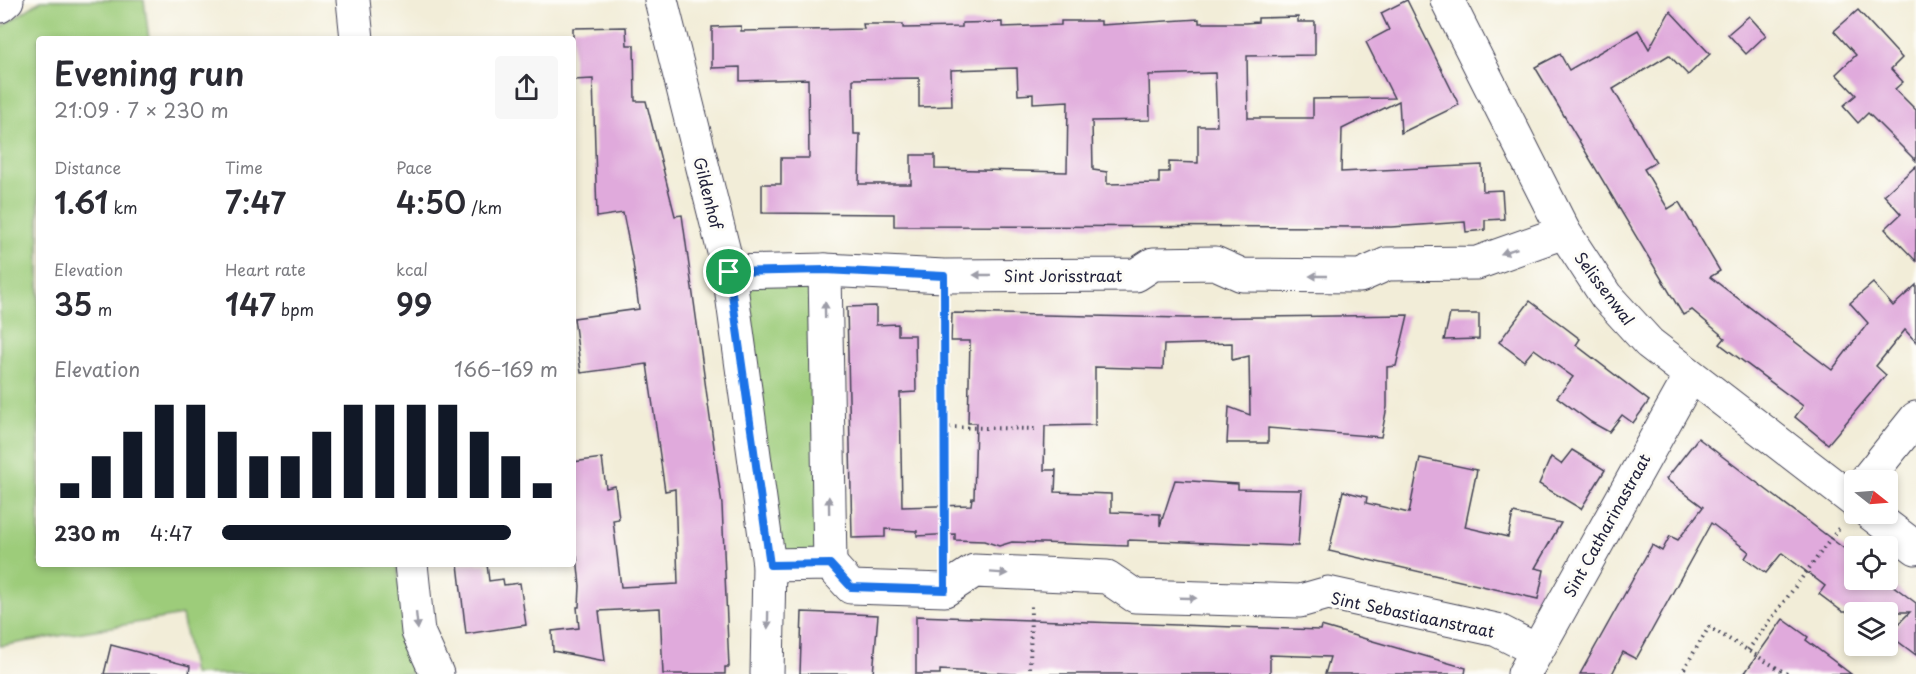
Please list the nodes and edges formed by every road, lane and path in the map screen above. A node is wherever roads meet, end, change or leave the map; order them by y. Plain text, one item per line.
1 (7, 0) edge
2 (353, 0) edge
3 (661, 0) edge
4 (1447, 0) edge
5 (0, 6) edge
6 (357, 36) edge
7 (1564, 232) junction
8 (825, 270) junction
9 (729, 272) junction
10 (944, 276) junction
11 (1690, 377) junction
12 (1916, 418) edge
13 (944, 427) junction
14 (1035, 429) dead end
15 (1879, 470) edge
16 (1844, 493) edge
17 (1844, 518) edge
18 (1885, 524) edge
19 (1916, 548) edge
20 (830, 564) junction
21 (770, 565) junction
22 (411, 567) edge
23 (1018, 574) junction
24 (945, 590) junction
25 (1748, 650) junction
26 (1530, 662) edge
27 (436, 674) edge
28 (767, 674) edge
29 (1030, 674) edge
30 (1681, 674) edge
31 (1787, 674) edge

1 - 5 street
2 - 6 street
3 - 9 street, Gildenhof
4 - 7 street, Selissenwal
7 -> 10 street, Sint Jorisstraat
7 - 11 street, Selissenwal
8 - 9 street, Sint Jorisstraat
8 - 10 street, Sint Jorisstraat
20 -> 8 street
9 - 21 street, Gildenhof
10 - 13 path
11 - 16 street, Selissenwal
11 - 26 street, Sint Catharinastraat
12 - 15 street
13 - 14 path
13 - 24 path
17 - 25 path
18 - 19 street, Selissenwal
20 - 21 street
20 - 24 street
21 -> 28 street, Gildenhof
22 -> 27 street
24 -> 23 street, Sint Sebastiaanstraat
23 -> 26 street, Sint Sebastiaanstraat
23 - 29 path
25 - 30 path
25 - 31 path

